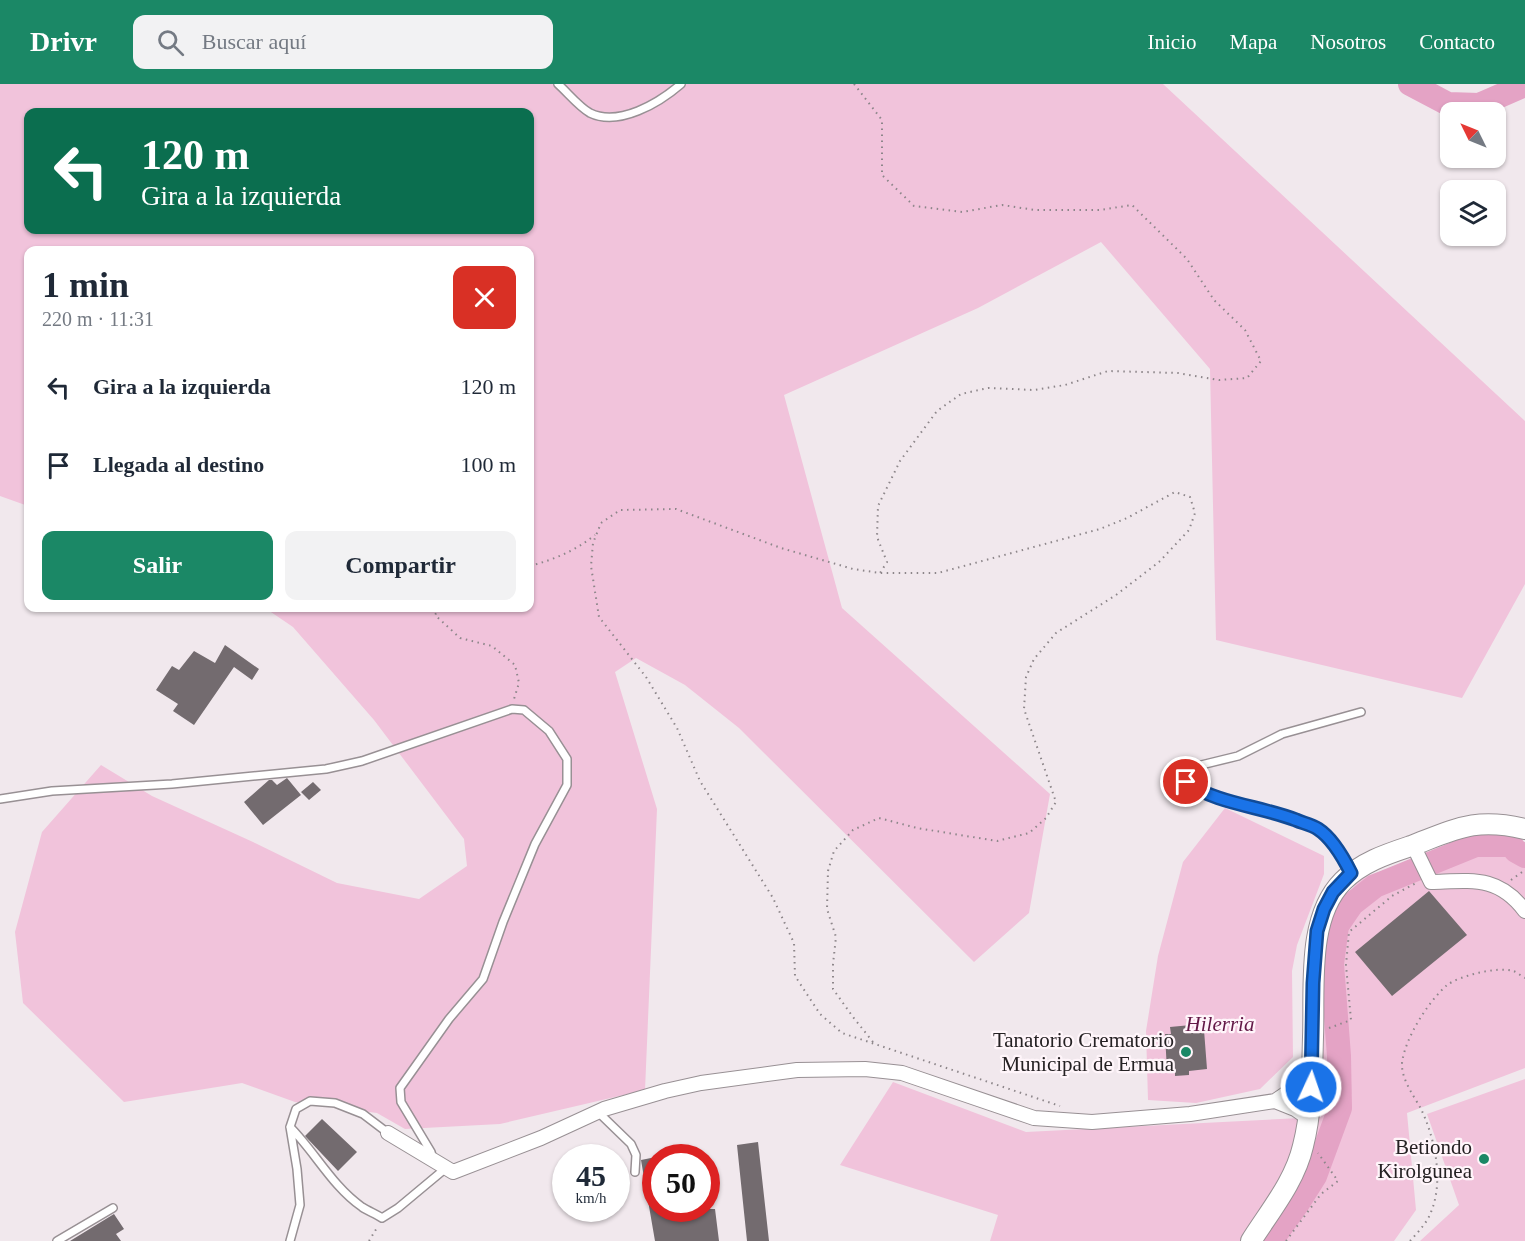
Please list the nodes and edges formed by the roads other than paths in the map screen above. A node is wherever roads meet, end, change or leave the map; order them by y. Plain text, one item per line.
1 (558, 84) edge
2 (681, 84) edge
3 (1360, 712) dead end
4 (0, 799) edge
5 (1525, 829) edge
6 (1416, 851) junction
7 (1351, 873) junction
8 (1525, 910) edge
9 (1312, 1069) junction
10 (1275, 1101) junction
11 (598, 1112) junction
12 (1308, 1118) junction
13 (290, 1127) junction
14 (388, 1133) joint
15 (434, 1161) junction
16 (446, 1168) junction
17 (635, 1172) dead end
18 (113, 1208) dead end
19 (57, 1241) edge
20 (290, 1241) edge
21 (1251, 1241) edge

1 - 2 lane
3 - 7 lane
4 - 15 lane
5 - 6 main road
6 - 7 main road
6 - 8 street
7 - 9 main road
9 - 10 street
9 - 12 main road
10 - 11 street
10 - 12 street
11 - 16 street
11 - 17 lane
12 - 21 main road
13 - 14 lane
13 - 16 lane
13 - 20 lane
14 - 15 street
15 - 16 street
18 - 19 lane

